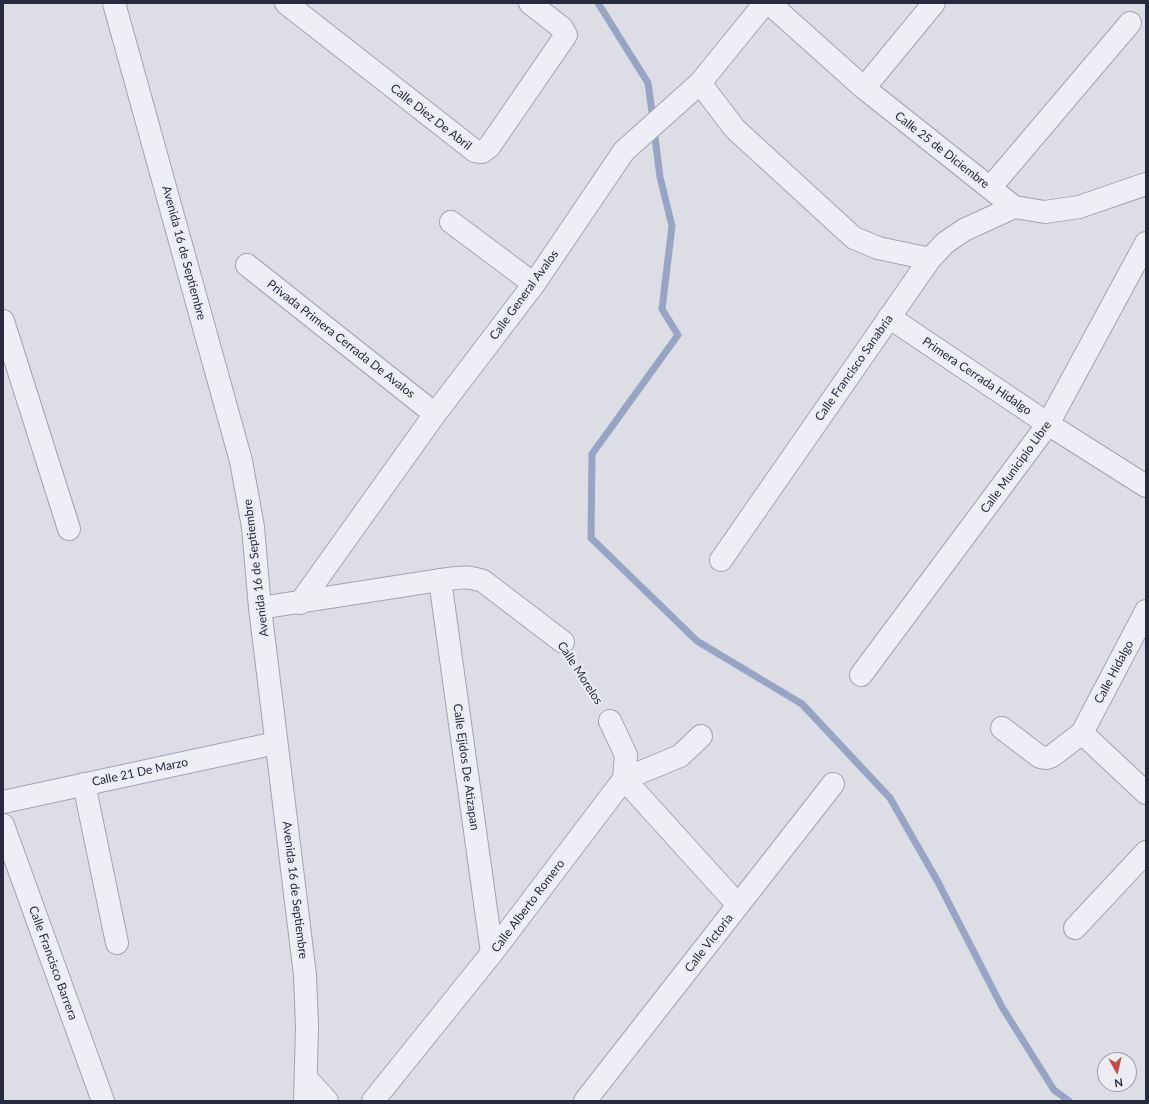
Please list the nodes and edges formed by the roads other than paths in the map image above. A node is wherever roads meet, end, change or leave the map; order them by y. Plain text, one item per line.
1 (114, 3) edge
2 (286, 3) edge
3 (530, 3) edge
4 (765, 3) edge
5 (769, 3) edge
6 (934, 3) edge
7 (1130, 23) dead end
8 (700, 83) junction
9 (864, 88) junction
10 (1146, 184) edge
11 (990, 188) junction
12 (1014, 207) junction
13 (451, 222) dead end
14 (1146, 243) edge
15 (930, 259) junction
16 (246, 265) dead end
17 (534, 284) junction
18 (889, 317) junction
19 (3, 321) edge
20 (435, 414) junction
21 (1048, 424) junction
22 (1146, 486) edge
23 (69, 529) dead end
24 (721, 560) dead end
25 (440, 580) junction
26 (300, 602) junction
27 (260, 608) junction
28 (1146, 611) edge
29 (563, 642) road end
30 (862, 675) dead end
31 (610, 721) road end
32 (1002, 728) dead end
33 (1082, 733) junction
34 (701, 736) dead end
35 (276, 743) junction
36 (624, 779) junction
37 (84, 784) junction
38 (833, 784) dead end
39 (1146, 793) edge
40 (3, 802) edge
41 (3, 825) edge
42 (1146, 852) edge
43 (738, 905) junction
44 (1075, 928) dead end
45 (118, 943) dead end
46 (492, 953) junction
47 (306, 1078) junction
48 (103, 1101) edge
49 (305, 1101) edge
50 (327, 1101) edge
51 (372, 1101) edge
52 (585, 1101) edge

1 - 27 street, Avenida 16 de Septiembre
2 - 3 street, Calle Diez De Abril
4 - 8 street, Calle General Avalos
5 - 9 street, Calle 25 de Diciembre
6 - 9 street
7 - 11 street
8 - 15 street
8 - 17 street, Calle General Avalos
9 - 11 street, Calle 25 de Diciembre
10 - 12 street, Calle 25 de Diciembre
11 - 12 street, Calle 25 de Diciembre
12 - 15 street, Calle Francisco Sanabria
13 - 17 street
14 - 21 street, Calle Municipio Libre
15 - 18 street, Calle Francisco Sanabria
16 - 20 street, Privada Primera Cerrada De Avalos
17 - 20 street, Calle General Avalos
18 - 21 street, Primera Cerrada Hidalgo
18 - 24 street, Calle Francisco Sanabria
19 - 23 street
20 - 26 street, Calle General Avalos
21 - 22 street, Primera Cerrada Hidalgo
21 - 30 street, Calle Municipio Libre
25 - 26 street, Calle Morelos
25 - 29 street, Calle Morelos
25 - 46 street, Calle Ejidos De Atizapan
26 - 27 street, Calle Morelos
27 - 35 street, Avenida 16 de Septiembre
28 - 33 street, Calle Hidalgo
31 - 36 street
32 - 33 street
33 - 39 street
34 - 36 street
35 - 37 street, Calle 21 De Marzo
35 - 47 street, Avenida 16 de Septiembre
36 - 43 street
36 - 46 street, Calle Alberto Romero
37 - 40 street, Calle 21 De Marzo
37 - 45 street
38 - 43 street, Calle Victoria
41 - 48 street, Calle Francisco Barrera
42 - 44 street
43 - 52 street, Calle Victoria
46 - 51 street, Calle Alberto Romero
47 - 49 street, Avenida 16 de Septiembre
47 - 50 street

